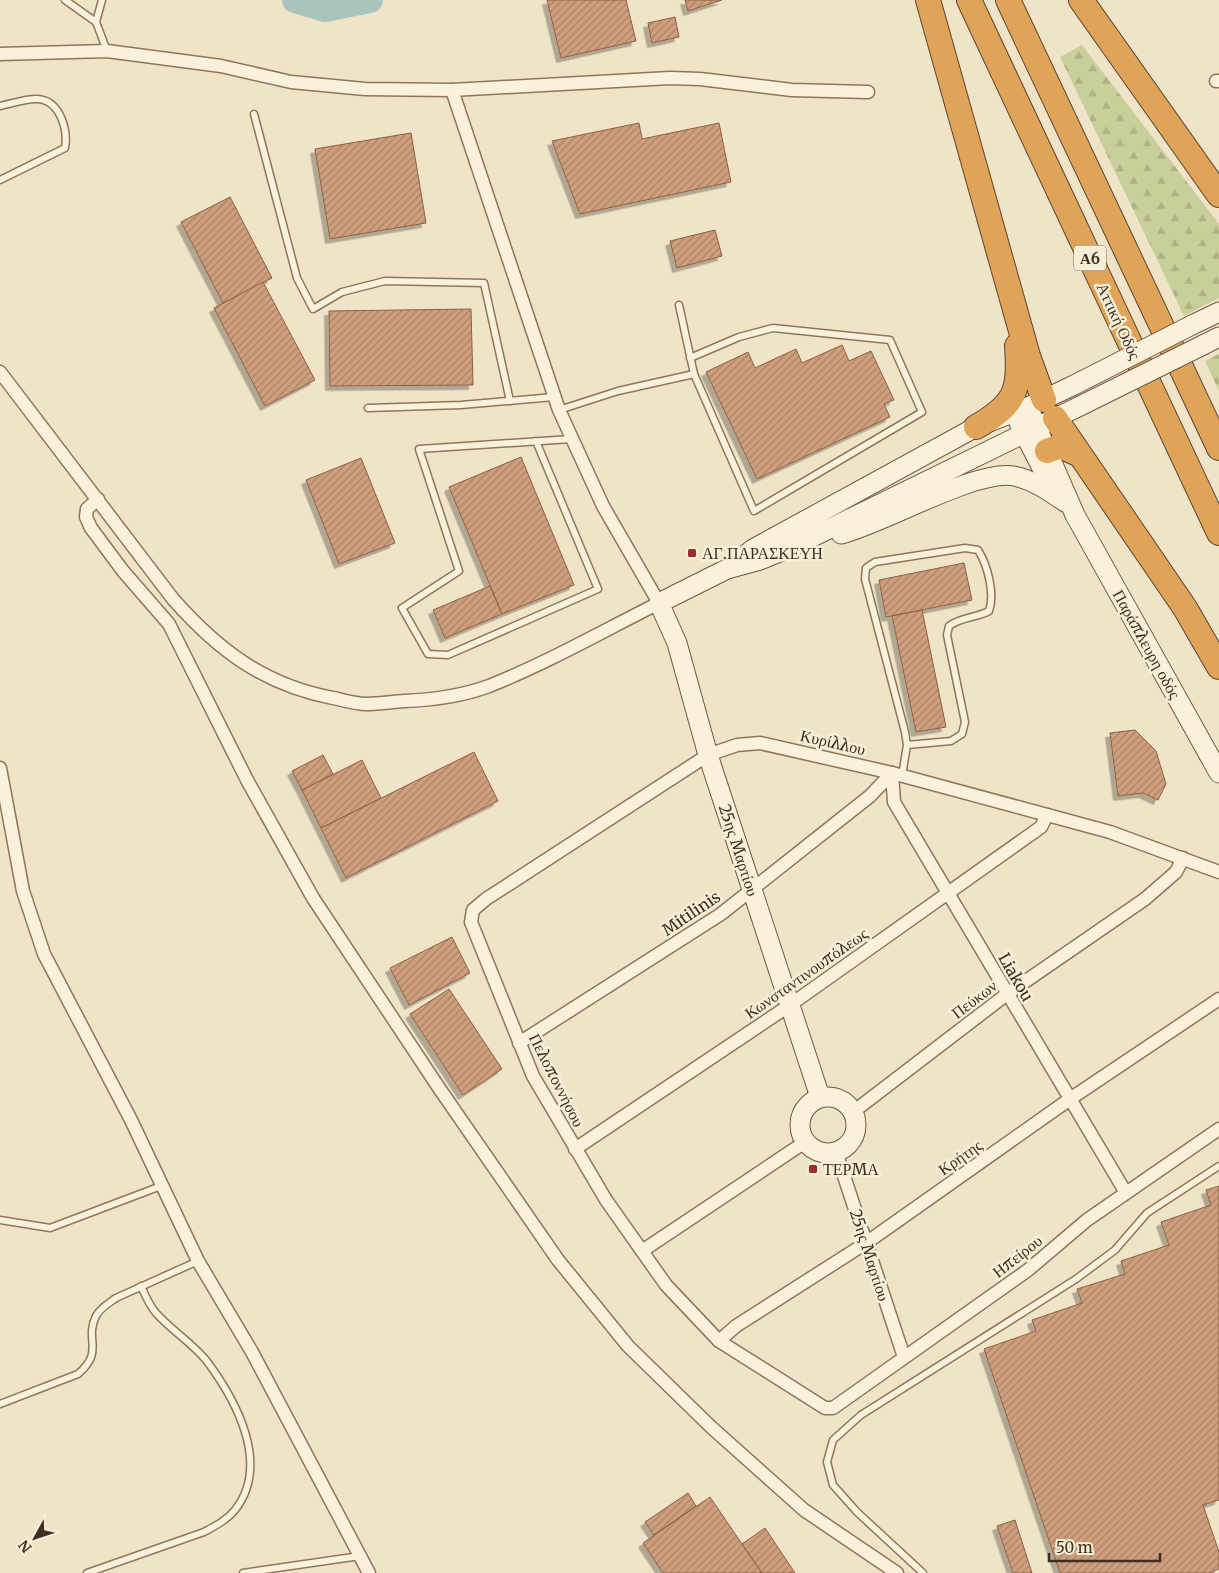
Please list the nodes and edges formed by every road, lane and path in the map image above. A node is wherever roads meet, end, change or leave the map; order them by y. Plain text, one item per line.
1 (65, 0) edge
2 (102, 0) edge
3 (928, 0) edge
4 (969, 0) edge
5 (1008, 0) edge
6 (1081, 0) edge
7 (96, 22) junction
8 (106, 51) junction
9 (0, 54) edge
10 (452, 90) junction
11 (868, 92) dead end
12 (0, 106) edge
13 (254, 114) dead end
14 (0, 180) edge
15 (1219, 195) edge
16 (678, 305) dead end
17 (1014, 305) junction
18 (1219, 312) edge
19 (1211, 341) edge
20 (690, 358) junction
21 (0, 372) edge
22 (694, 374) junction
23 (554, 397) junction
24 (510, 401) junction
25 (368, 408) dead end
26 (558, 410) junction
27 (1034, 417) junction
28 (976, 427) junction
29 (571, 439) junction
30 (536, 441) junction
31 (1219, 448) edge
32 (1047, 451) junction
33 (1078, 454) junction
34 (98, 499) junction
35 (1070, 509) junction
36 (1219, 534) edge
37 (794, 546) junction
38 (727, 569) junction
39 (659, 603) junction
40 (1219, 666) edge
41 (906, 745) junction
42 (708, 755) junction
43 (0, 768) edge
44 (1219, 773) edge
45 (897, 774) junction
46 (1047, 815) junction
47 (1183, 858) junction
48 (1219, 872) edge
49 (751, 889) junction
50 (948, 892) junction
51 (473, 910) joint
52 (1007, 994) junction
53 (1219, 999) edge
54 (790, 1005) junction
55 (519, 1043) junction
56 (820, 1097) junction
57 (1070, 1099) junction
58 (853, 1112) junction
59 (1219, 1130) edge
60 (806, 1142) junction
61 (575, 1149) junction
62 (836, 1152) junction
63 (1219, 1166) edge
64 (161, 1186) junction
65 (1126, 1192) junction
66 (0, 1220) edge
67 (866, 1243) junction
68 (642, 1251) junction
69 (198, 1261) junction
70 (141, 1286) junction
71 (719, 1341) junction
72 (904, 1358) junction
73 (0, 1404) edge
74 (833, 1408) joint
75 (360, 1556) junction
76 (282, 1570) edge
77 (87, 1573) edge
78 (243, 1573) edge
79 (369, 1573) edge
80 (897, 1573) edge
81 (923, 1573) edge

1 - 7 lane
2 - 7 lane
3 - 17 highway
4 - 36 highway, Αττική Οδός / Α6
5 - 31 highway, Α6
6 - 15 highway
7 - 8 lane
8 - 9 street
8 - 10 street
10 - 11 street
10 - 23 street
12 - 14 lane
13 - 24 lane
16 - 20 lane
17 - 27 highway
17 - 28 highway
18 - 27 street, bridge
19 - 27 street, bridge
20 - 22 lane
20 - 22 lane
21 - 34 street
22 - 26 lane
23 - 24 lane
23 - 26 street
24 - 25 lane
26 - 29 street
27 - 28 street
27 - 32 street, Παράπλευρη οδός
27 - 33 highway
27 - 35 street, Παράπλευρη οδός
27 - 37 street
28 - 38 street
29 - 30 lane
29 - 39 street
30 - 30 lane
32 - 33 highway
32 - 35 street, Παράπλευρη οδός
33 - 40 highway
34 - 39 street
34 - 80 street
35 - 37 street
35 - 44 street, Παράπλευρη οδός
37 - 38 street
38 - 39 street
39 - 42 street, 25ης Μαρτίου
41 - 41 lane
41 - 45 lane
42 - 45 street, Κυρίλλου
42 - 49 street, 25ης Μαρτίου
42 - 51 street, Κυρίλλου
43 - 64 street
45 - 46 street, Κυρίλλου
45 - 49 street, Mitilinis
45 - 50 street, Liakou
46 - 47 street, Κυρίλλου
46 - 50 street, Κωνσταντινουπόλεως
47 - 48 street, Κυρίλλου
47 - 52 street, Πεύκων
49 - 54 street, 25ης Μαρτίου
49 - 55 street, Mitilinis
50 - 52 street, Liakou
50 - 54 street, Κωνσταντινουπόλεως
51 - 55 street, Πελοποννήσου
52 - 57 street, Liakou
52 - 58 street, Πεύκων
53 - 57 street, Κρήτης
54 - 56 street, 25ης Μαρτίου
54 - 61 street, Κωνσταντινουπόλεως
55 - 61 street, Πελοποννήσου
56 - 58 street
56 - 60 street
57 - 65 street, Liakou
57 - 67 street, Κρήτης
58 - 62 street
59 - 65 street, Ηπείρου
60 - 62 street
60 - 68 street
61 - 68 street, Πελοποννήσου
62 - 67 street, 25ης Μαρτίου
63 - 81 lane
64 - 66 lane
64 - 69 street
65 - 72 street, Ηπείρου
67 - 71 street, Κρήτης
67 - 72 street, 25ης Μαρτίου
68 - 71 street, Πελοποννήσου
69 - 70 lane
69 - 75 street
70 - 73 lane
70 - 77 lane
71 - 74 street, Πελοποννήσου
72 - 74 street, Ηπείρου
75 - 76 lane
75 - 79 street
76 - 78 lane

